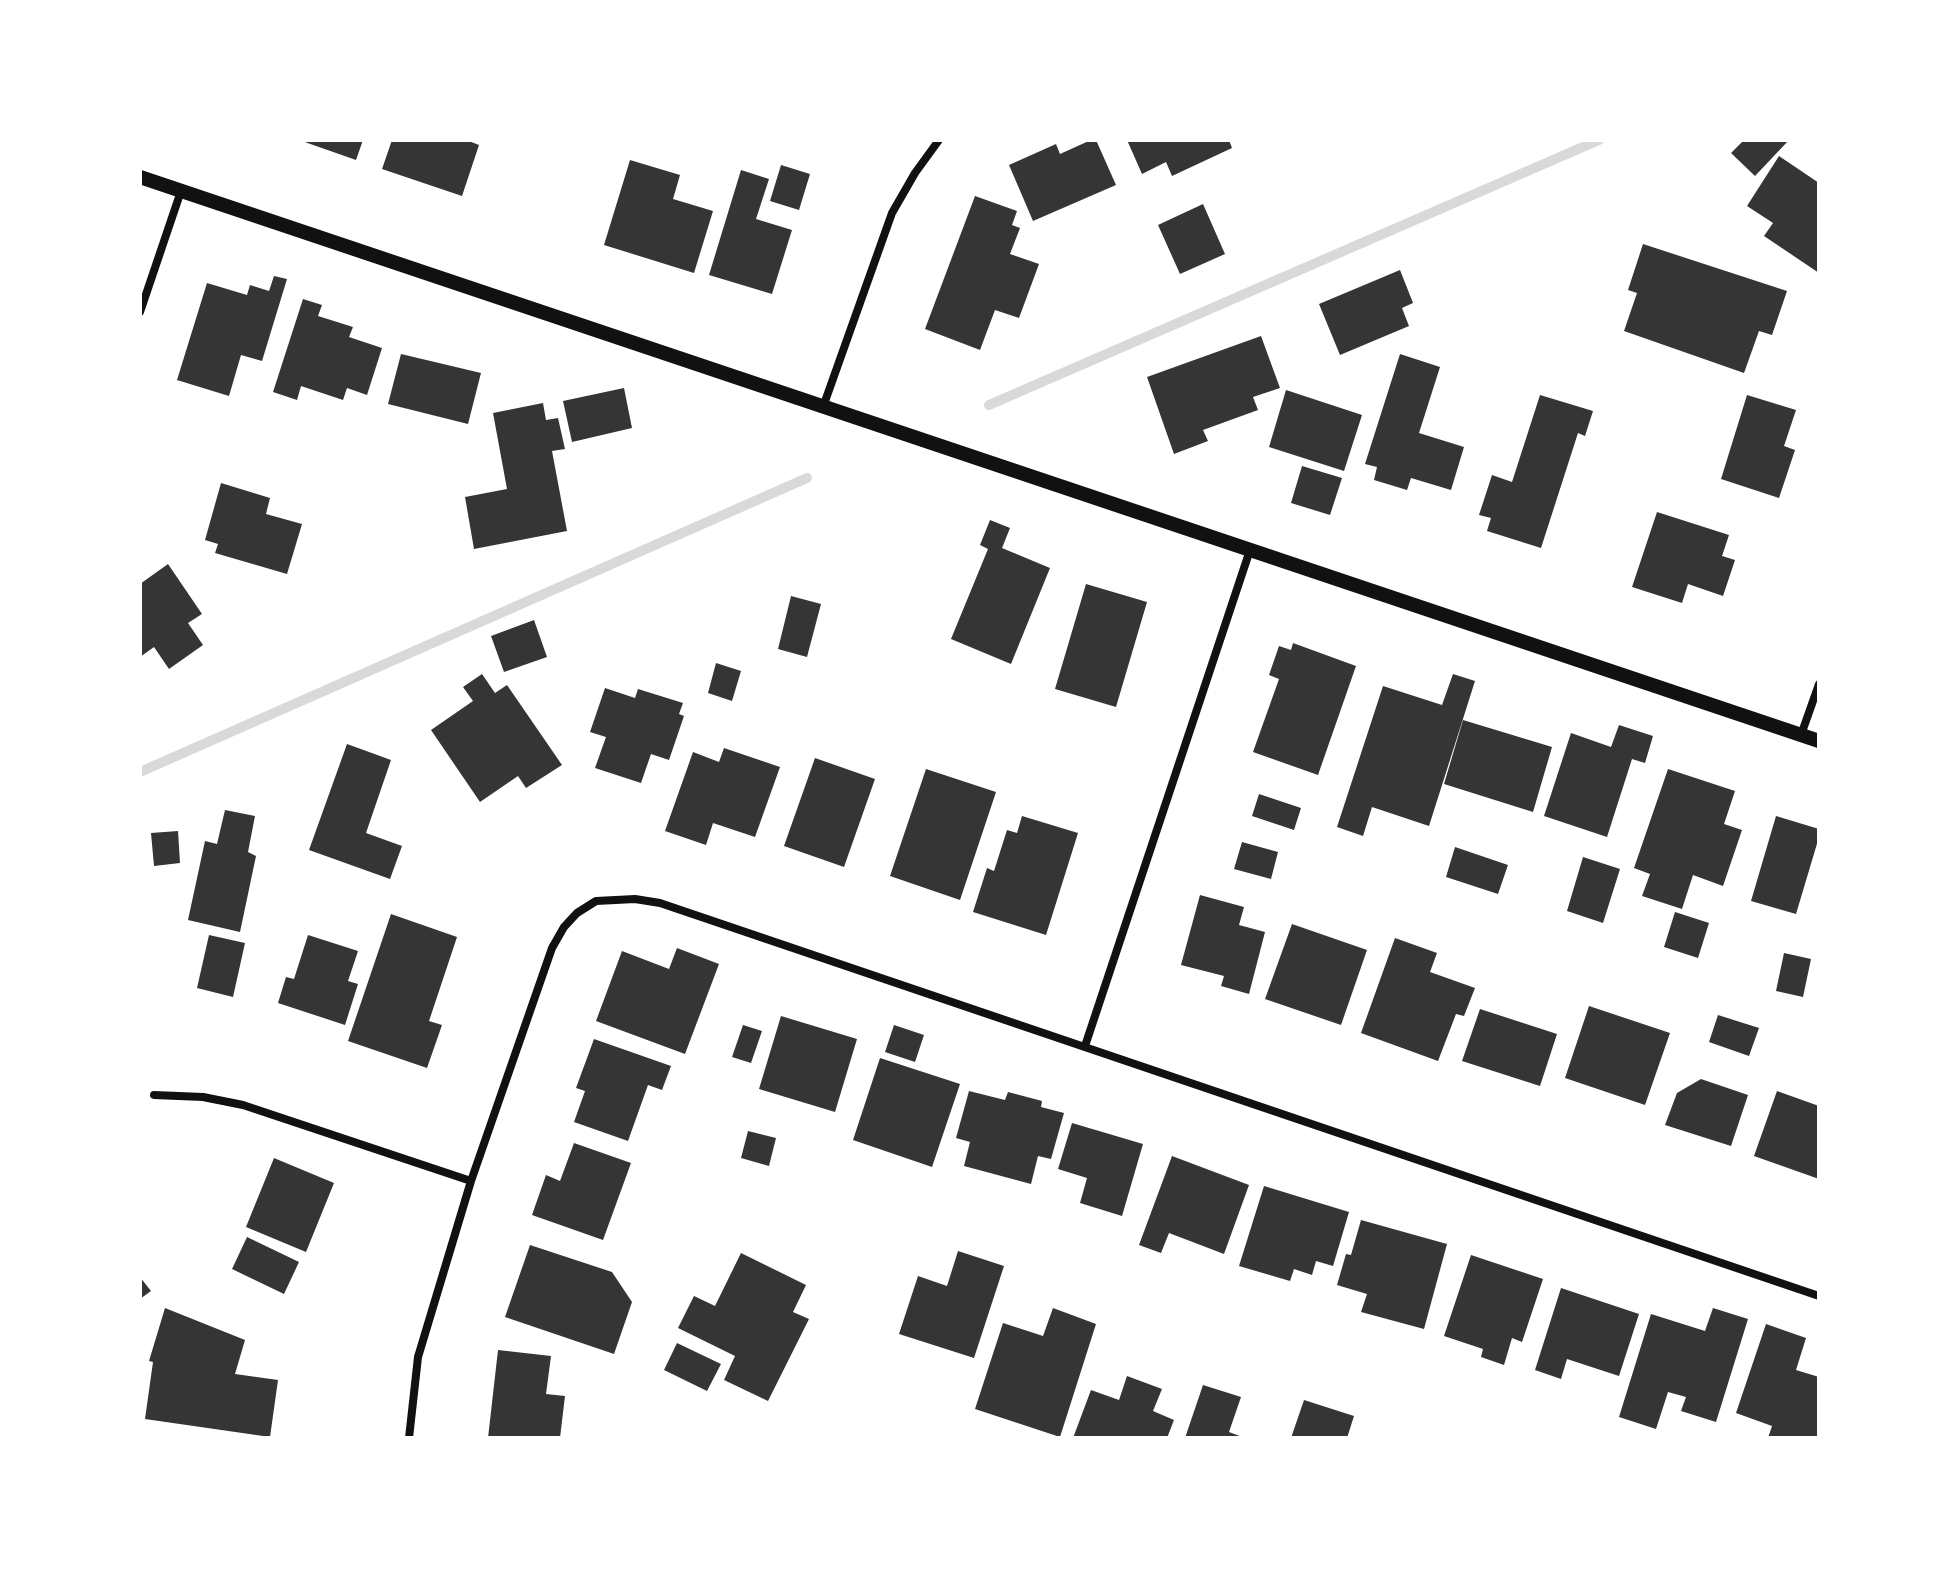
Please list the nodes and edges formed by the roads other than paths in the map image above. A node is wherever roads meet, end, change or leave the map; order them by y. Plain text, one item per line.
1 (939, 140) edge
2 (140, 177) edge
3 (181, 191) junction
4 (140, 312) edge
5 (823, 407) junction
6 (1250, 550) junction
7 (1819, 684) edge
8 (1801, 735) junction
9 (1819, 741) edge
10 (1085, 1046) junction
11 (154, 1095) dead end
12 (471, 1181) junction
13 (1819, 1296) edge
14 (409, 1438) edge

1 - 5 street
2 - 3 street
3 - 4 street
3 - 5 street
5 - 6 street
6 - 8 street
6 - 10 street
7 - 8 street
8 - 9 street
10 - 12 street
10 - 13 street
11 - 12 street
12 - 14 street

